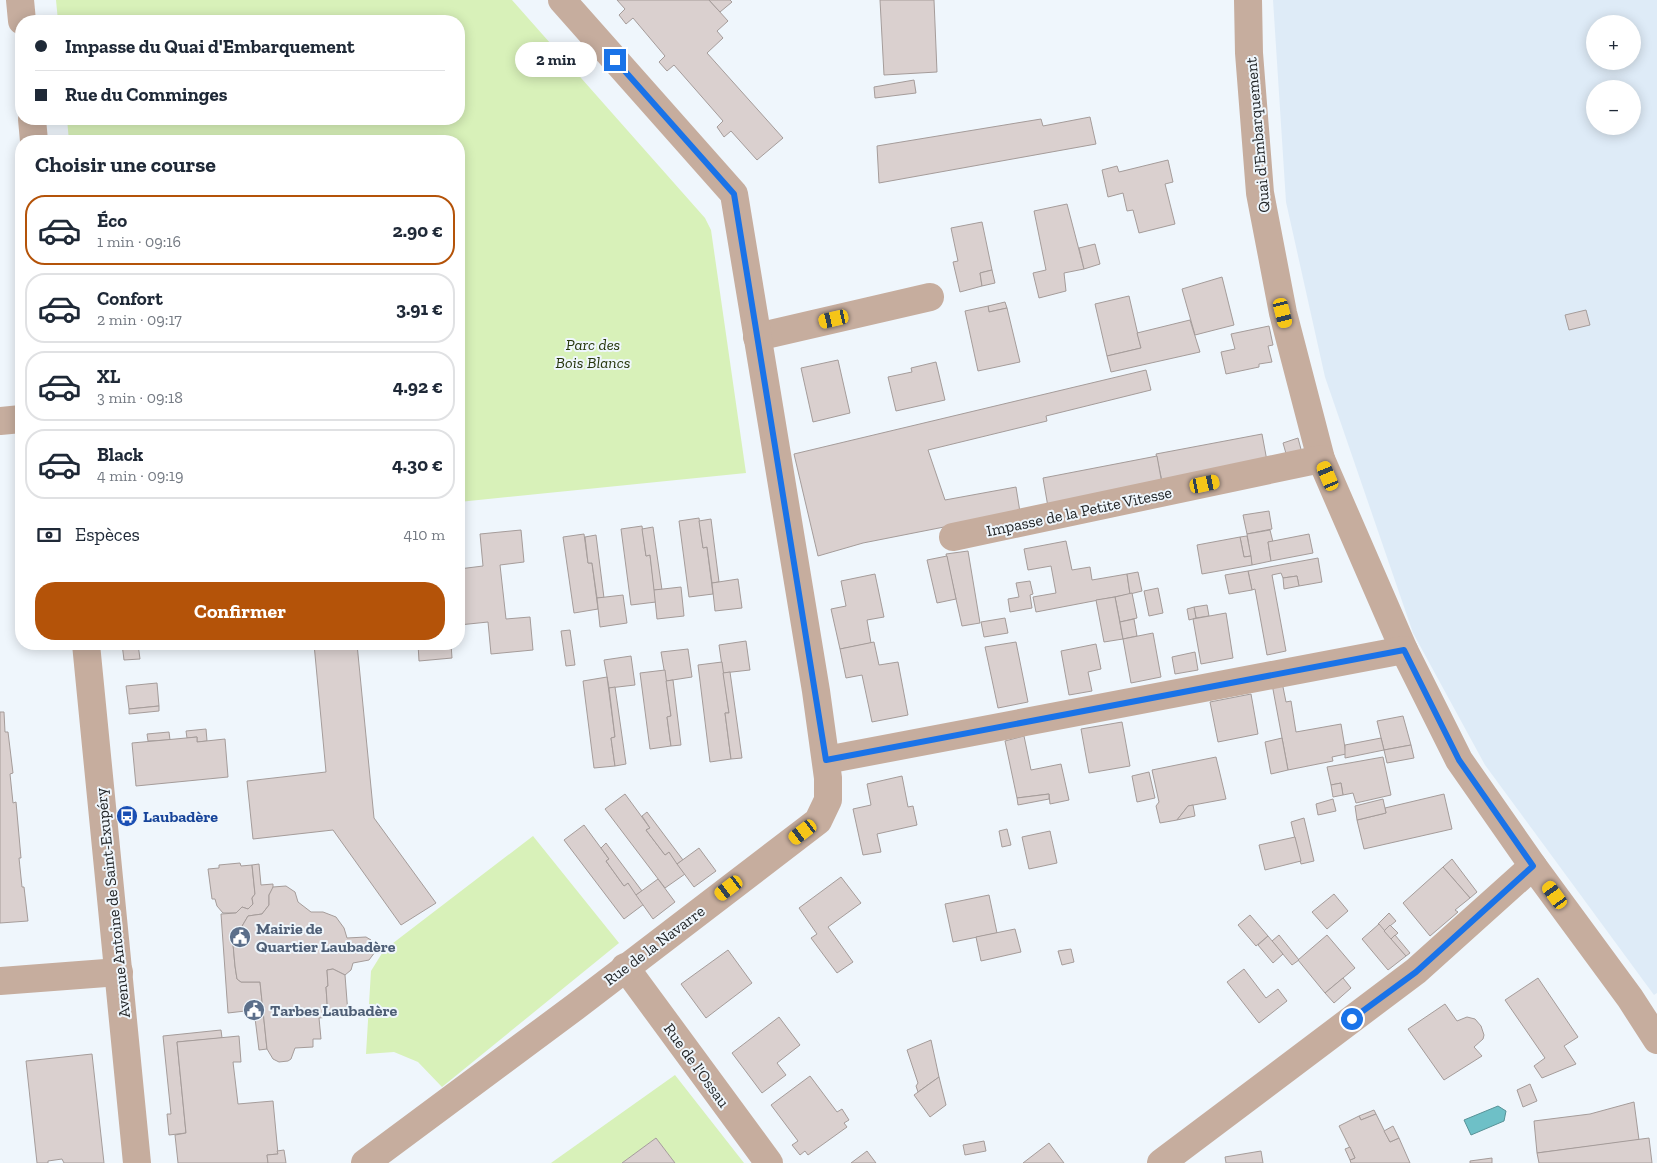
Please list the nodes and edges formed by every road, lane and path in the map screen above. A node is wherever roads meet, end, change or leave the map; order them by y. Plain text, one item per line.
1 (20, 0) edge
2 (562, 0) edge
3 (1248, 0) edge
4 (21, 15) edge
5 (930, 297) dead end
6 (757, 336) junction
7 (15, 420) edge
8 (0, 421) edge
9 (1321, 459) junction
10 (954, 537) dead end
11 (87, 650) edge
12 (1404, 650) junction
13 (826, 760) junction
14 (1533, 866) junction
15 (625, 967) junction
16 (120, 972) junction
17 (0, 980) edge
18 (1657, 1040) edge
19 (137, 1163) edge
20 (365, 1163) edge
21 (769, 1163) edge
22 (1160, 1163) edge

1 - 4 street
2 - 6 street, Rue de la Navarre
3 - 9 street, Quai d'Embarquement
5 - 6 street
6 - 13 street, Rue de la Navarre
7 - 8 street
9 - 10 street, Impasse de la Petite Vitesse
9 - 12 street, Quai d'Embarquement
11 - 16 street, Avenue Antoine de Saint-Exupéry
12 - 13 street
12 - 14 street, Quai d'Embarquement
13 - 15 street, Rue de la Navarre
14 - 18 street, Quai d'Embarquement
14 - 22 street
15 - 20 street, Rue de la Navarre
15 - 21 street, Rue de l'Ossau
16 - 17 street
16 - 19 street, Avenue Antoine de Saint-Exupéry

